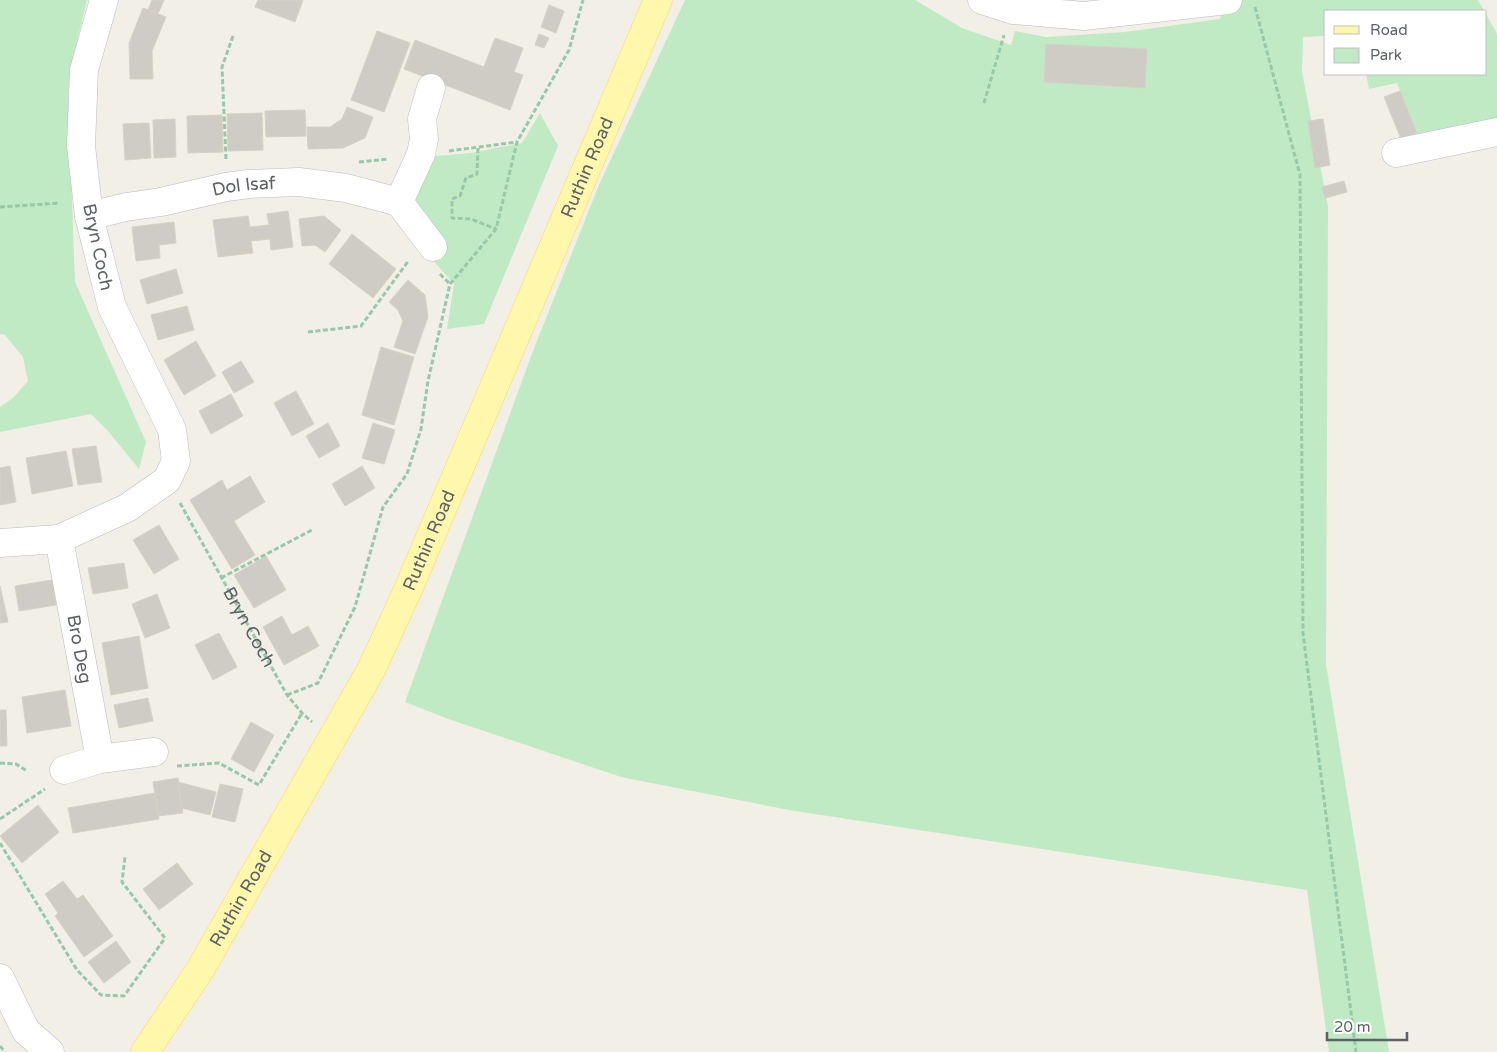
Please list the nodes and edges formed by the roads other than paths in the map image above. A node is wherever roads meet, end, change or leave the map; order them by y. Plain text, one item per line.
1 (104, 0) edge
2 (658, 0) edge
3 (982, 0) edge
4 (1228, 0) edge
5 (1142, 5) edge
6 (1012, 14) edge
7 (431, 88) dead end
8 (1497, 132) edge
9 (1396, 154) dead end
10 (398, 202) junction
11 (88, 208) junction
12 (429, 242) road end
13 (58, 539) junction
14 (0, 543) edge
15 (154, 752) road end
16 (100, 759) junction
17 (64, 770) road end
18 (0, 978) edge
19 (50, 1052) edge
20 (145, 1052) edge

1 - 11 street, Bryn Coch
2 - 20 main road, Ruthin Road
3 - 6 street
4 - 5 street
5 - 6 street
7 - 10 street
8 - 9 street
10 - 11 street, Dol Isaf
10 - 12 street
11 - 13 street, Bryn Coch
13 - 14 street
13 - 16 street, Bro Deg
15 - 16 street
16 - 17 street
18 - 19 street

